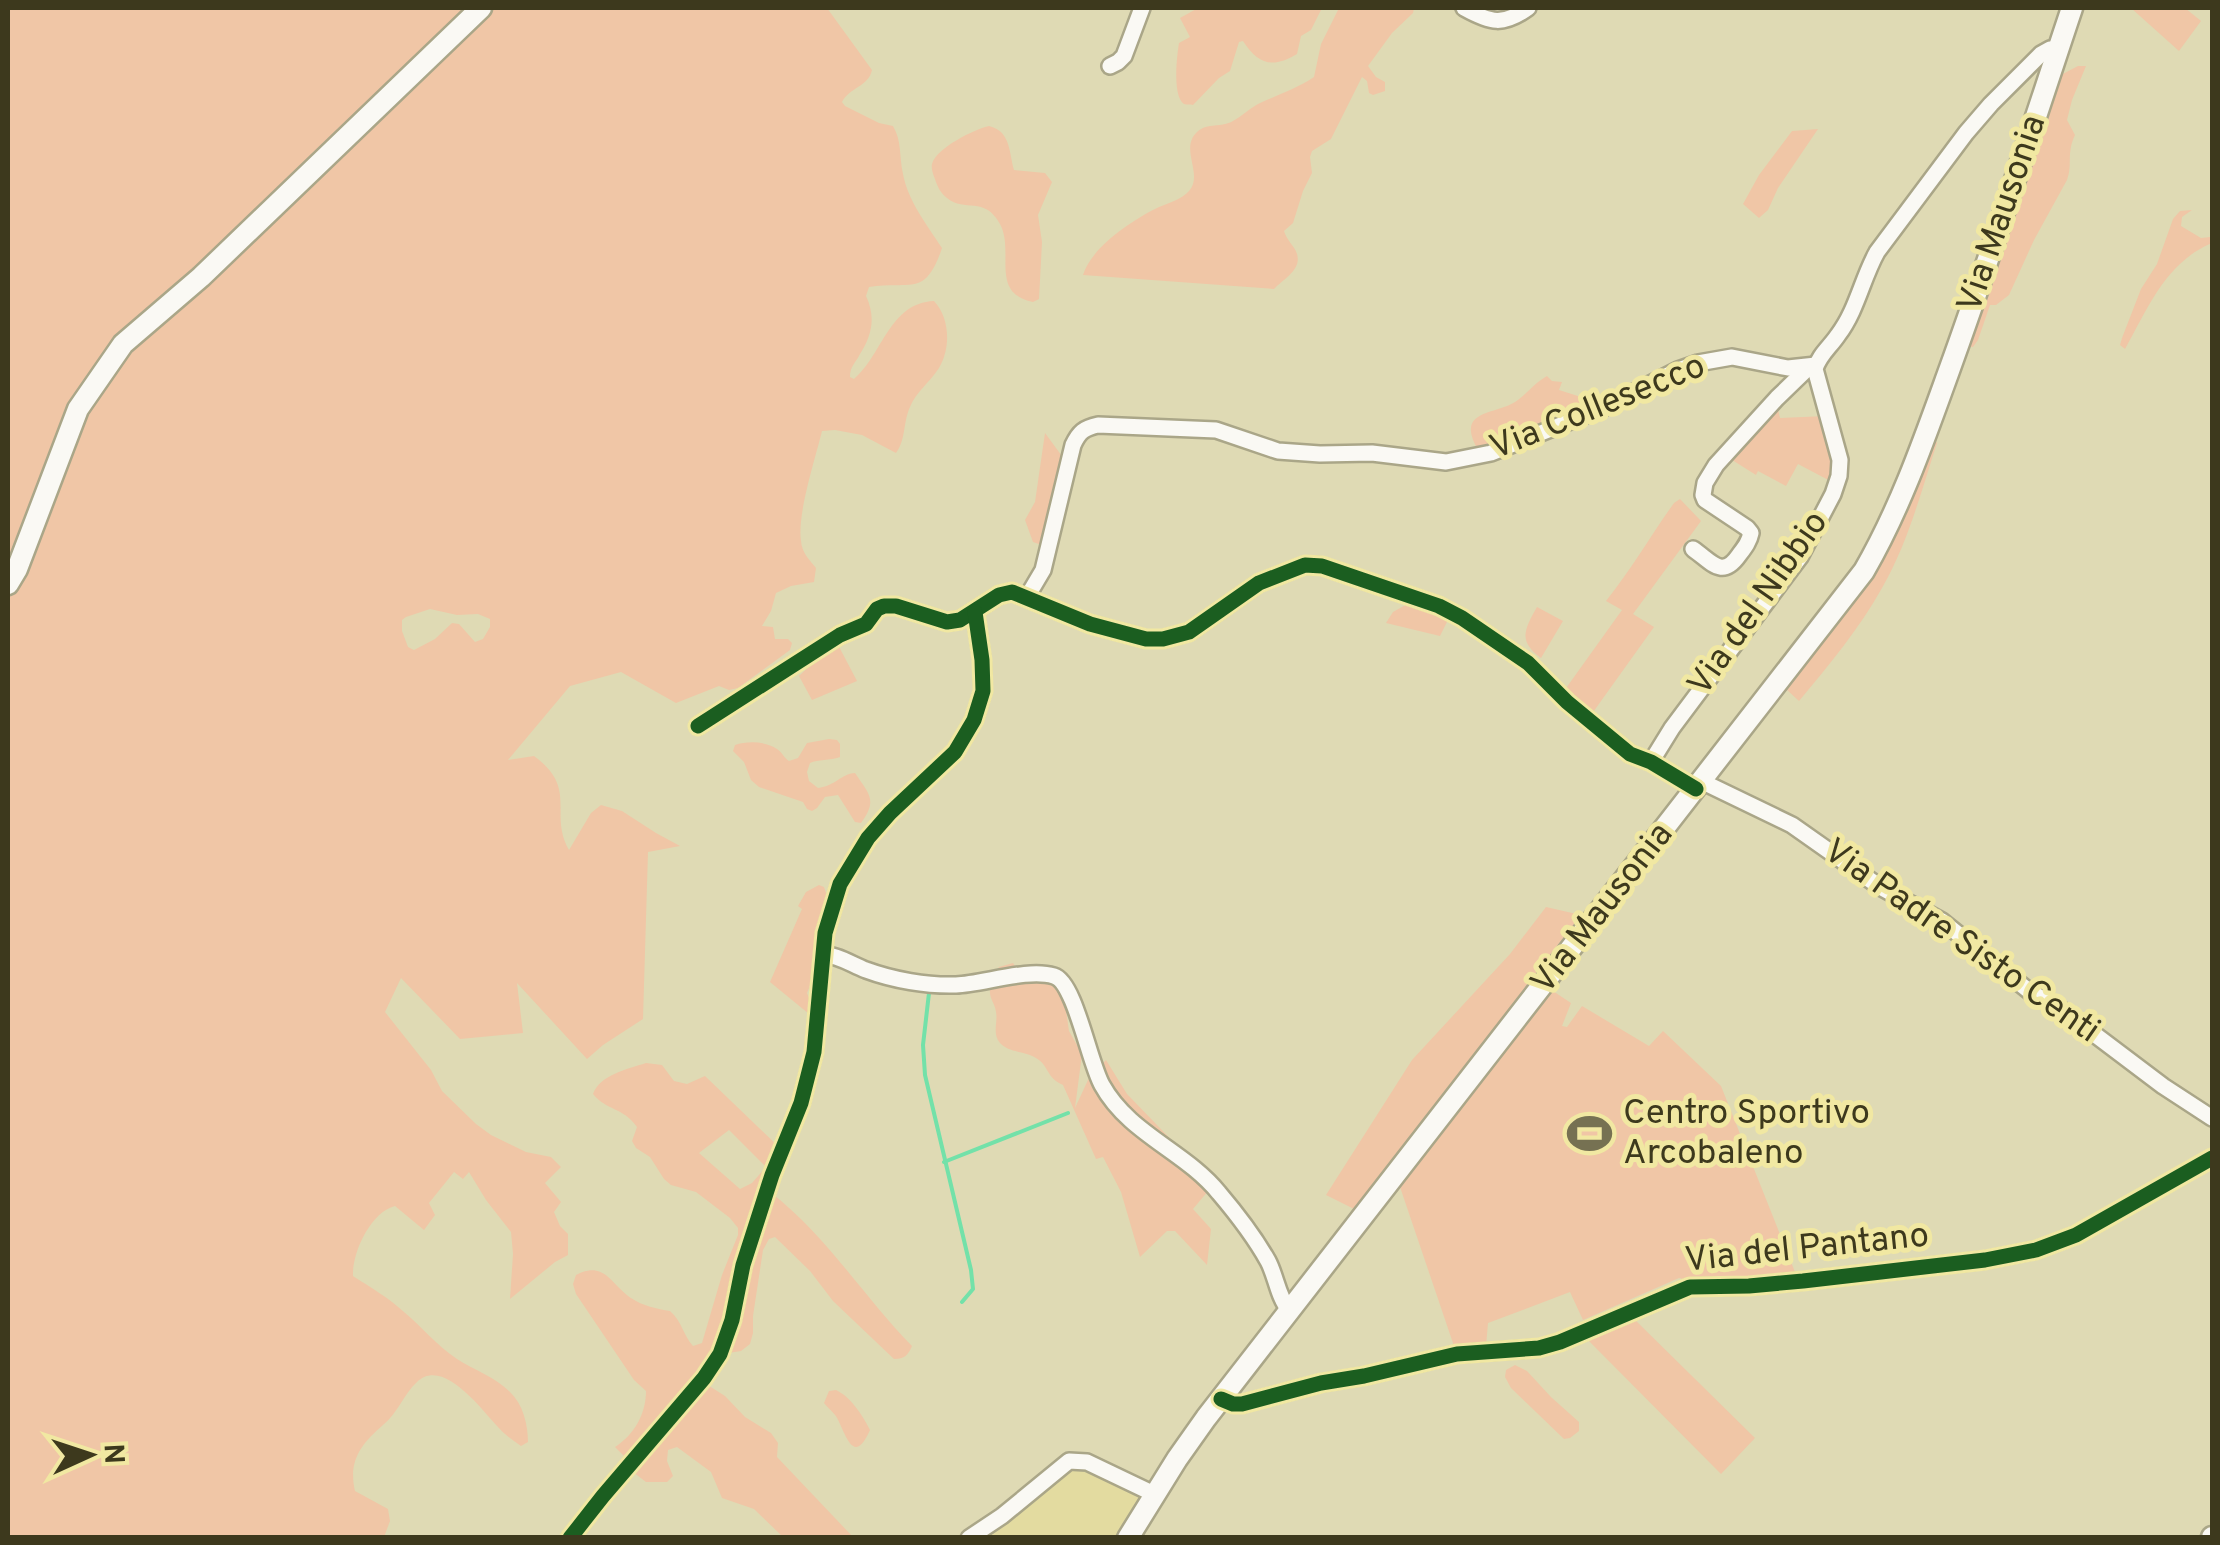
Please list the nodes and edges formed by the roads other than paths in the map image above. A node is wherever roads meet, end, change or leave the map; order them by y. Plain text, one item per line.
1 (481, 8) edge
2 (1142, 8) edge
3 (1464, 8) edge
4 (1528, 8) edge
5 (2072, 8) edge
6 (2058, 50) junction
7 (1110, 66) dead end
8 (1812, 366) junction
9 (1693, 549) dead end
10 (8, 584) edge
11 (1027, 597) junction
12 (975, 612) junction
13 (698, 726) dead end
14 (1651, 762) junction
15 (1698, 785) junction
16 (823, 954) junction
17 (2212, 1118) edge
18 (2212, 1158) edge
19 (1289, 1310) junction
20 (1221, 1398) junction
21 (1154, 1494) junction
22 (570, 1538) edge
23 (969, 1538) edge
24 (1128, 1538) edge

1 - 10 main road
2 - 7 street
3 - 4 street
5 - 6 main road, Via Mausonia
6 - 8 street
6 - 15 main road, Via Mausonia
8 - 9 street
8 - 11 street, Via Collesecco
8 - 14 street, Via del Nibbio
11 - 12 street
11 - 14 street, Via Padre Sisto Centi
12 - 13 street
12 - 16 street
14 - 15 street, Via Padre Sisto Centi
15 - 17 street, Via Padre Sisto Centi
15 - 19 main road, Via Mausonia
16 - 19 street
16 - 22 street
18 - 20 street, Via del Pantano
19 - 20 main road, Via Mausonia
20 - 21 main road, Via Mausonia
21 - 23 street
21 - 24 main road, Via Mausonia

